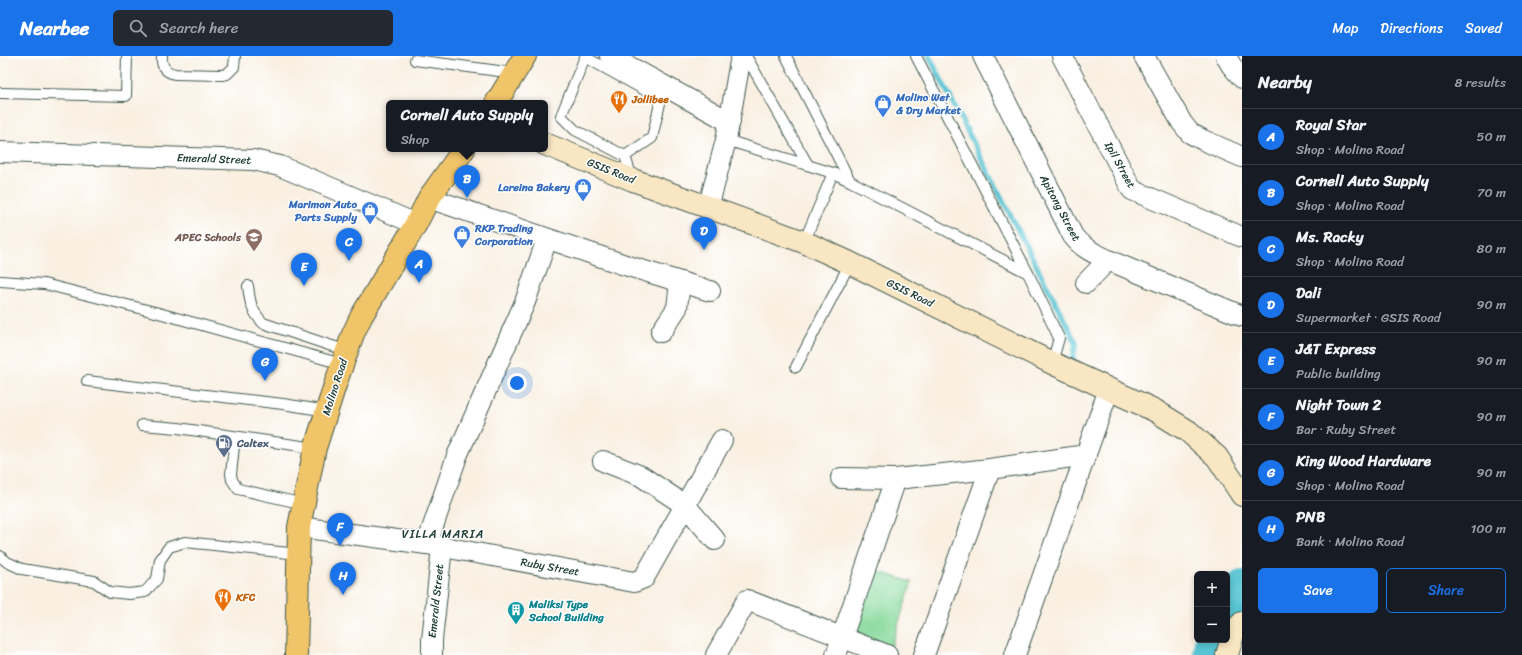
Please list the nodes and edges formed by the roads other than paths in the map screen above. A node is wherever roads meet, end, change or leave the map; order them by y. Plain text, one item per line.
1 (127, 56) edge
2 (162, 56) edge
3 (235, 56) edge
4 (610, 56) edge
5 (741, 56) edge
6 (746, 56) edge
7 (786, 56) edge
8 (916, 56) edge
9 (983, 56) edge
10 (1062, 56) edge
11 (1144, 56) edge
12 (1226, 56) edge
13 (585, 57) edge
14 (415, 60) dead end
15 (519, 65) edge
16 (1242, 78) edge
17 (0, 93) edge
18 (498, 100) edge
19 (728, 131) junction
20 (548, 145) edge
21 (0, 152) edge
22 (462, 152) edge
23 (626, 156) junction
24 (1242, 156) edge
25 (808, 165) junction
26 (833, 173) junction
27 (633, 180) junction
28 (850, 181) junction
29 (429, 198) junction
30 (708, 208) junction
31 (416, 224) junction
32 (1242, 237) edge
33 (547, 239) junction
34 (804, 242) junction
35 (1108, 260) junction
36 (850, 263) junction
37 (1028, 273) junction
38 (0, 282) edge
39 (680, 282) junction
40 (1086, 283) dead end
41 (248, 286) dead end
42 (710, 290) dead end
43 (1242, 316) edge
44 (661, 332) dead end
45 (345, 357) junction
46 (1052, 363) junction
47 (796, 367) dead end
48 (87, 381) dead end
49 (1109, 389) junction
50 (327, 412) junction
51 (142, 425) dead end
52 (235, 437) junction
53 (722, 440) dead end
54 (315, 448) junction
55 (1086, 455) junction
56 (603, 461) dead end
57 (990, 468) junction
58 (840, 478) dead end
59 (896, 479) junction
60 (1240, 491) edge
61 (304, 504) junction
62 (686, 506) junction
63 (299, 527) junction
64 (715, 540) dead end
65 (435, 545) junction
66 (298, 554) junction
67 (0, 556) edge
68 (1242, 623) edge
69 (840, 646) edge
70 (719, 654) edge
71 (296, 655) edge
72 (432, 655) edge
73 (887, 655) edge
74 (924, 655) edge
75 (1015, 655) edge
76 (1227, 655) edge

1 - 17 lane
2 - 3 lane
4 - 19 street
5 - 19 street
6 - 25 lane
7 - 28 lane
8 - 37 lane
9 - 35 street, Apitong Street
10 - 32 street, Ipil Street
11 - 24 street
12 - 16 street
13 - 23 lane
13 - 23 lane
14 - 15 lane
15 - 18 main road
19 - 25 lane
19 - 30 street
20 - 27 main road, GSIS Road
21 - 31 street, Emerald Street
22 - 29 main road, Molino Road
23 - 27 lane
25 - 26 lane
26 - 28 lane
26 - 34 lane
27 - 30 main road, GSIS Road
28 - 37 lane
29 - 31 main road, Molino Road
29 - 33 street
30 - 34 main road, GSIS Road
31 - 45 main road, Molino Road
33 - 39 street
33 - 65 street, Emerald Street
34 - 36 main road, GSIS Road
35 - 40 street
35 - 43 street, Apitong Street
36 - 46 main road, GSIS Road
36 - 47 lane
37 - 46 lane
38 - 45 lane
39 - 42 street
39 - 44 street
41 - 45 lane
45 - 50 main road, Molino Road
46 - 49 main road, GSIS Road
48 - 50 lane
49 - 55 street
49 - 60 main road, GSIS Road
50 - 54 main road, Molino Road
51 - 52 lane
52 - 54 lane
52 - 61 lane
53 - 62 street, Ruby Street
54 - 61 main road, Molino Road
55 - 57 street
55 - 75 street
56 - 62 street
57 - 59 street
57 - 74 street
58 - 59 street
59 - 69 street
61 - 63 main road, Molino Road
62 - 64 street
62 - 65 street, Ruby Street
63 - 65 street, Ruby Street
63 - 66 main road, Molino Road
65 - 72 street, Emerald Street
66 - 67 lane
66 - 71 main road, Molino Road
68 - 76 main road
69 - 70 street
69 - 73 street

